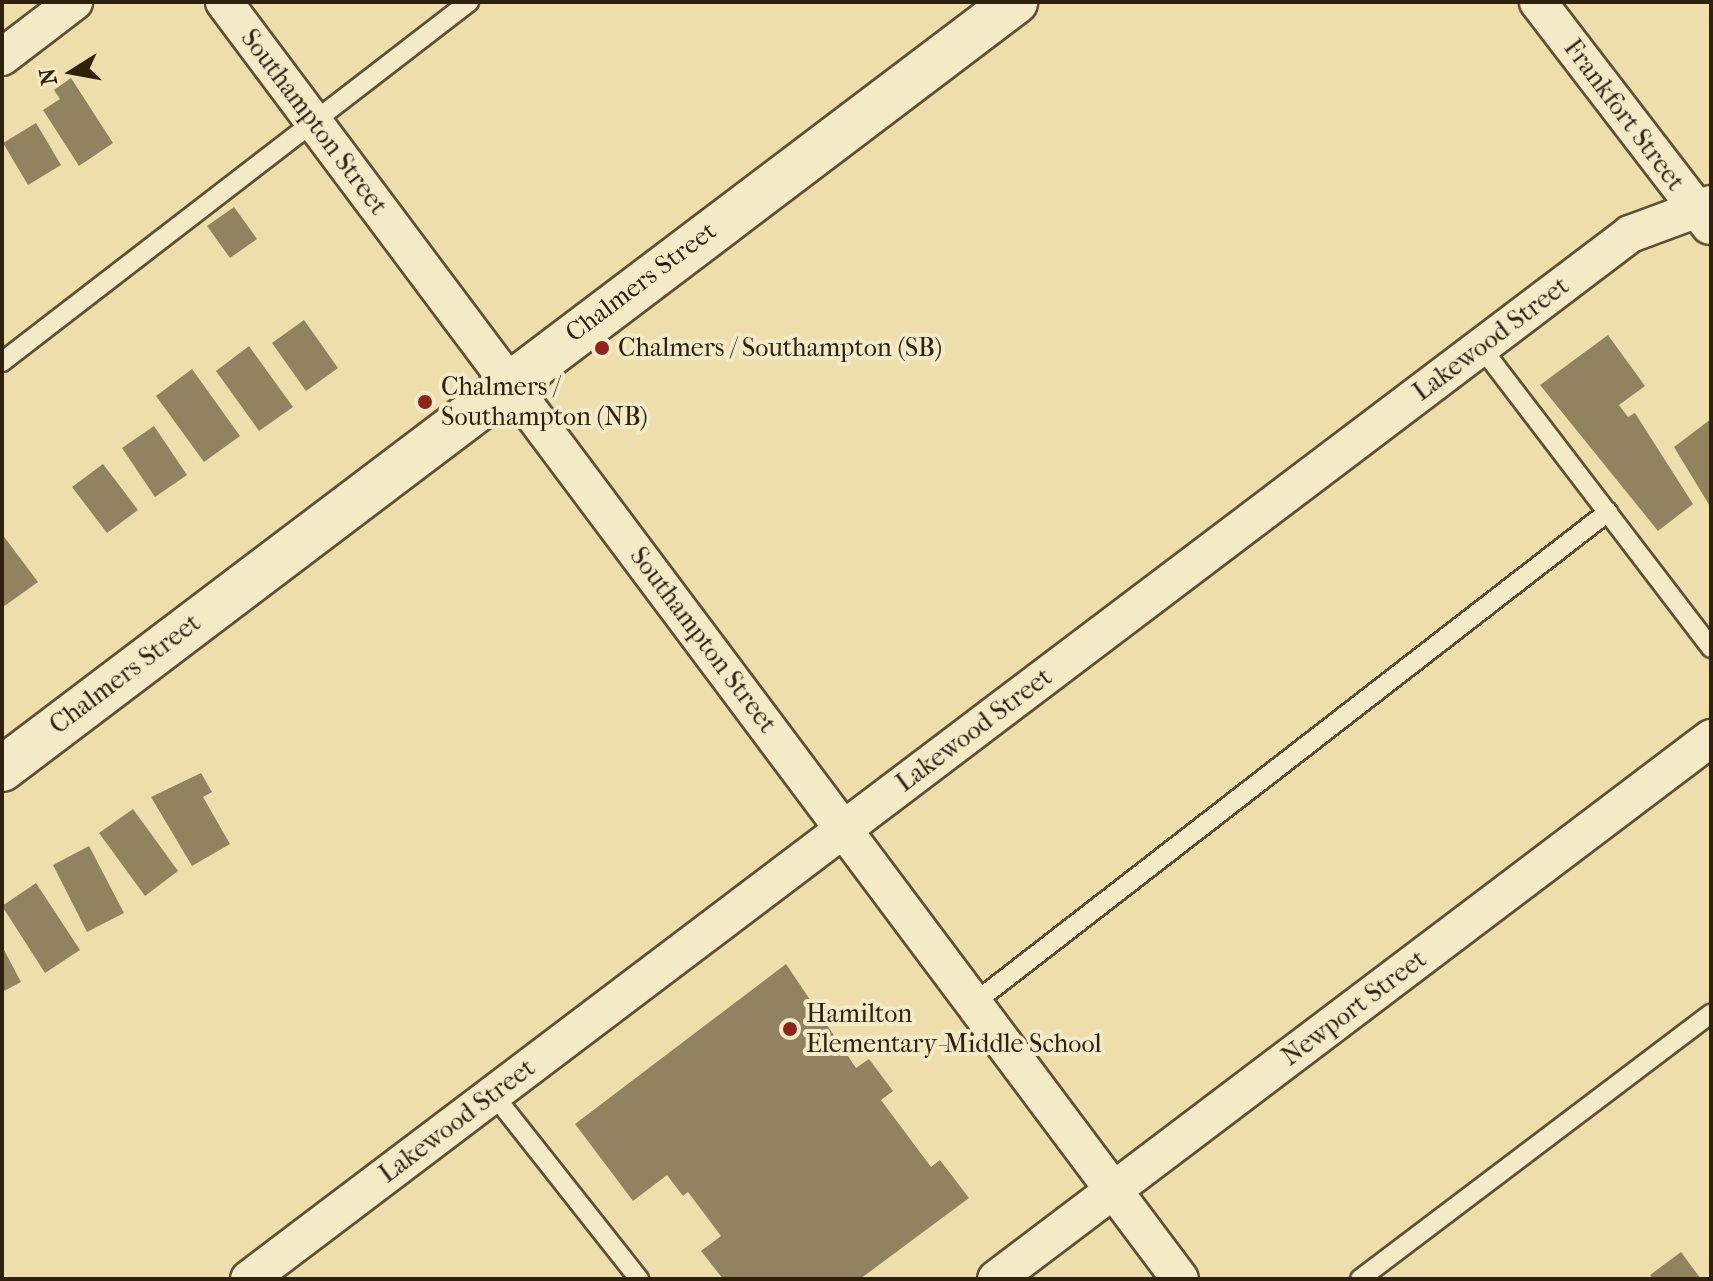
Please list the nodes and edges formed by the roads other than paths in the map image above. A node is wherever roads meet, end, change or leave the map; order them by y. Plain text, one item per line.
1 (74, 2) edge
2 (224, 2) edge
3 (469, 2) edge
4 (1015, 2) edge
5 (1538, 2) edge
6 (2, 57) edge
7 (313, 120) junction
8 (1706, 213) edge
9 (1481, 347) junction
10 (2, 362) edge
11 (508, 381) junction
12 (1608, 512) junction
13 (1711, 648) edge
14 (1711, 738) edge
15 (2, 769) edge
16 (844, 828) junction
17 (974, 1003) junction
18 (1711, 1014) edge
19 (493, 1094) junction
20 (1114, 1190) junction
21 (249, 1279) edge
22 (639, 1279) edge
23 (996, 1279) edge
24 (1180, 1279) edge
25 (1360, 1279) edge

1 - 6 street
2 - 7 street, Southampton Street
3 - 7 lane
4 - 11 street, Chalmers Street
5 - 8 street, Frankfort Street
7 - 10 lane
7 - 11 street, Southampton Street
8 - 9 street, Lakewood Street
9 - 12 lane
9 - 16 street, Lakewood Street
11 - 15 street, Chalmers Street
11 - 16 street, Southampton Street
12 - 13 lane
12 - 17 lane
14 - 20 street, Newport Street
16 - 17 street, Southampton Street
16 - 19 street, Lakewood Street
17 - 20 street, Southampton Street
18 - 25 lane
19 - 21 street, Lakewood Street
19 - 22 lane
20 - 23 street, Newport Street
20 - 24 street, Southampton Street

